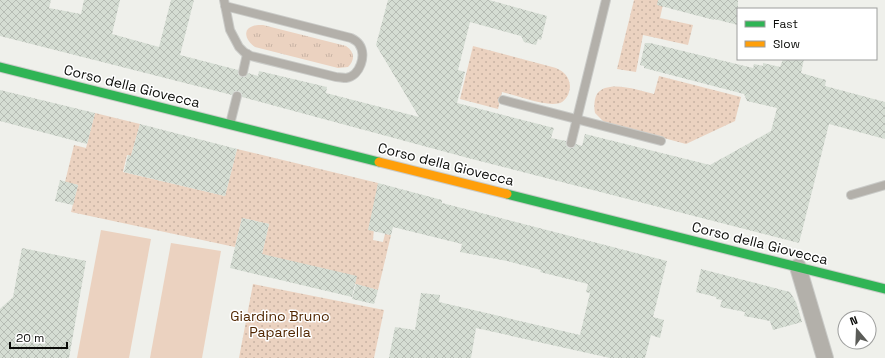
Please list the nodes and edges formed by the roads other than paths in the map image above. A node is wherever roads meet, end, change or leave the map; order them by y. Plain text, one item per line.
1 (606, 0) edge
2 (224, 3) edge
3 (247, 54) junction
4 (0, 67) edge
5 (243, 72) dead end
6 (237, 96) dead end
7 (503, 100) dead end
8 (576, 119) junction
9 (230, 125) junction
10 (662, 141) dead end
11 (570, 143) dead end
12 (885, 186) edge
13 (851, 194) dead end
14 (798, 267) junction
15 (885, 289) edge
16 (825, 358) edge

1 - 8 lane
2 - 3 lane
2 - 3 lane
3 - 5 lane
4 - 9 street, Corso della Giovecca
6 - 9 lane
7 - 8 lane
8 - 10 lane
8 - 11 lane
9 - 14 street, Corso della Giovecca
12 - 13 lane
14 - 15 street, Corso della Giovecca
14 - 16 street

